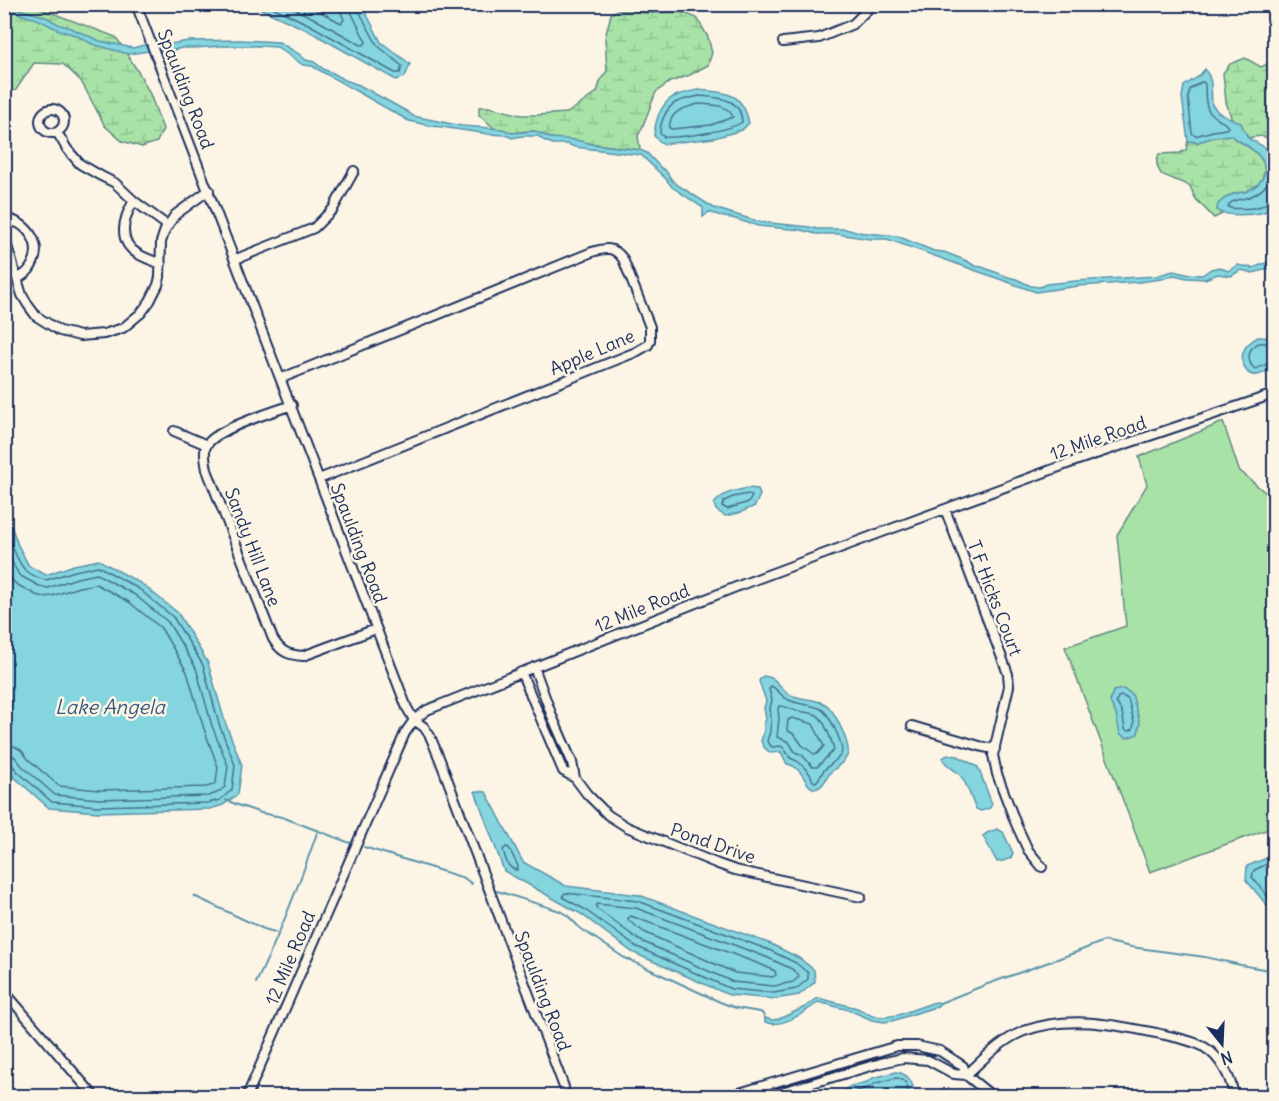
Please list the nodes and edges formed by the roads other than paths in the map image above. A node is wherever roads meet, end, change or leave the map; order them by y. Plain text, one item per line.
1 (136, 4) edge
2 (873, 4) edge
3 (783, 42) dead end
4 (57, 132) dead end
5 (354, 171) dead end
6 (209, 190) junction
7 (135, 201) junction
8 (4, 218) edge
9 (168, 226) junction
10 (4, 236) edge
11 (236, 259) junction
12 (160, 264) junction
13 (18, 279) junction
14 (282, 378) junction
15 (1275, 394) edge
16 (292, 405) junction
17 (174, 432) dead end
18 (207, 445) junction
19 (319, 479) junction
20 (945, 509) junction
21 (376, 629) junction
22 (534, 667) junction
23 (521, 672) junction
24 (552, 716) junction
25 (414, 720) junction
26 (541, 721) junction
27 (912, 726) dead end
28 (995, 749) junction
29 (575, 778) junction
30 (1042, 867) dead end
31 (861, 897) dead end
32 (4, 991) edge
33 (966, 1075) junction
34 (564, 1087) dead end
35 (94, 1096) edge
36 (247, 1096) edge
37 (729, 1096) edge
38 (768, 1096) edge
39 (992, 1096) edge
40 (1234, 1096) edge

1 - 6 street, Spaulding Road
2 - 3 street
4 - 7 street
5 - 11 street
6 - 9 street
6 - 11 street, Spaulding Road
7 - 9 street
7 - 12 street
8 - 13 street
9 - 12 street
10 - 13 street
11 - 14 street, Spaulding Road
12 - 13 street
14 - 16 street, Spaulding Road
14 - 19 street, Apple Lane
15 - 20 street, 12 Mile Road
16 - 18 street
16 - 19 street, Spaulding Road
17 - 18 street
18 - 21 street, Sandy Hill Lane
19 - 21 street, Spaulding Road
20 - 22 street, 12 Mile Road
20 - 28 street, T F Hicks Court
21 - 25 street, Spaulding Road
22 - 23 street, 12 Mile Road
22 - 24 street, Pond Drive
23 - 25 street, 12 Mile Road
23 - 26 street, Pond Drive
24 - 26 street
24 - 29 street, Pond Drive
25 - 34 street, Spaulding Road
25 - 36 street, 12 Mile Road
26 - 29 street, Pond Drive
27 - 28 street
28 - 30 street, T F Hicks Court
29 - 31 street, Pond Drive
32 - 35 street
33 - 37 street
33 - 38 street
33 - 39 street
33 - 40 street

